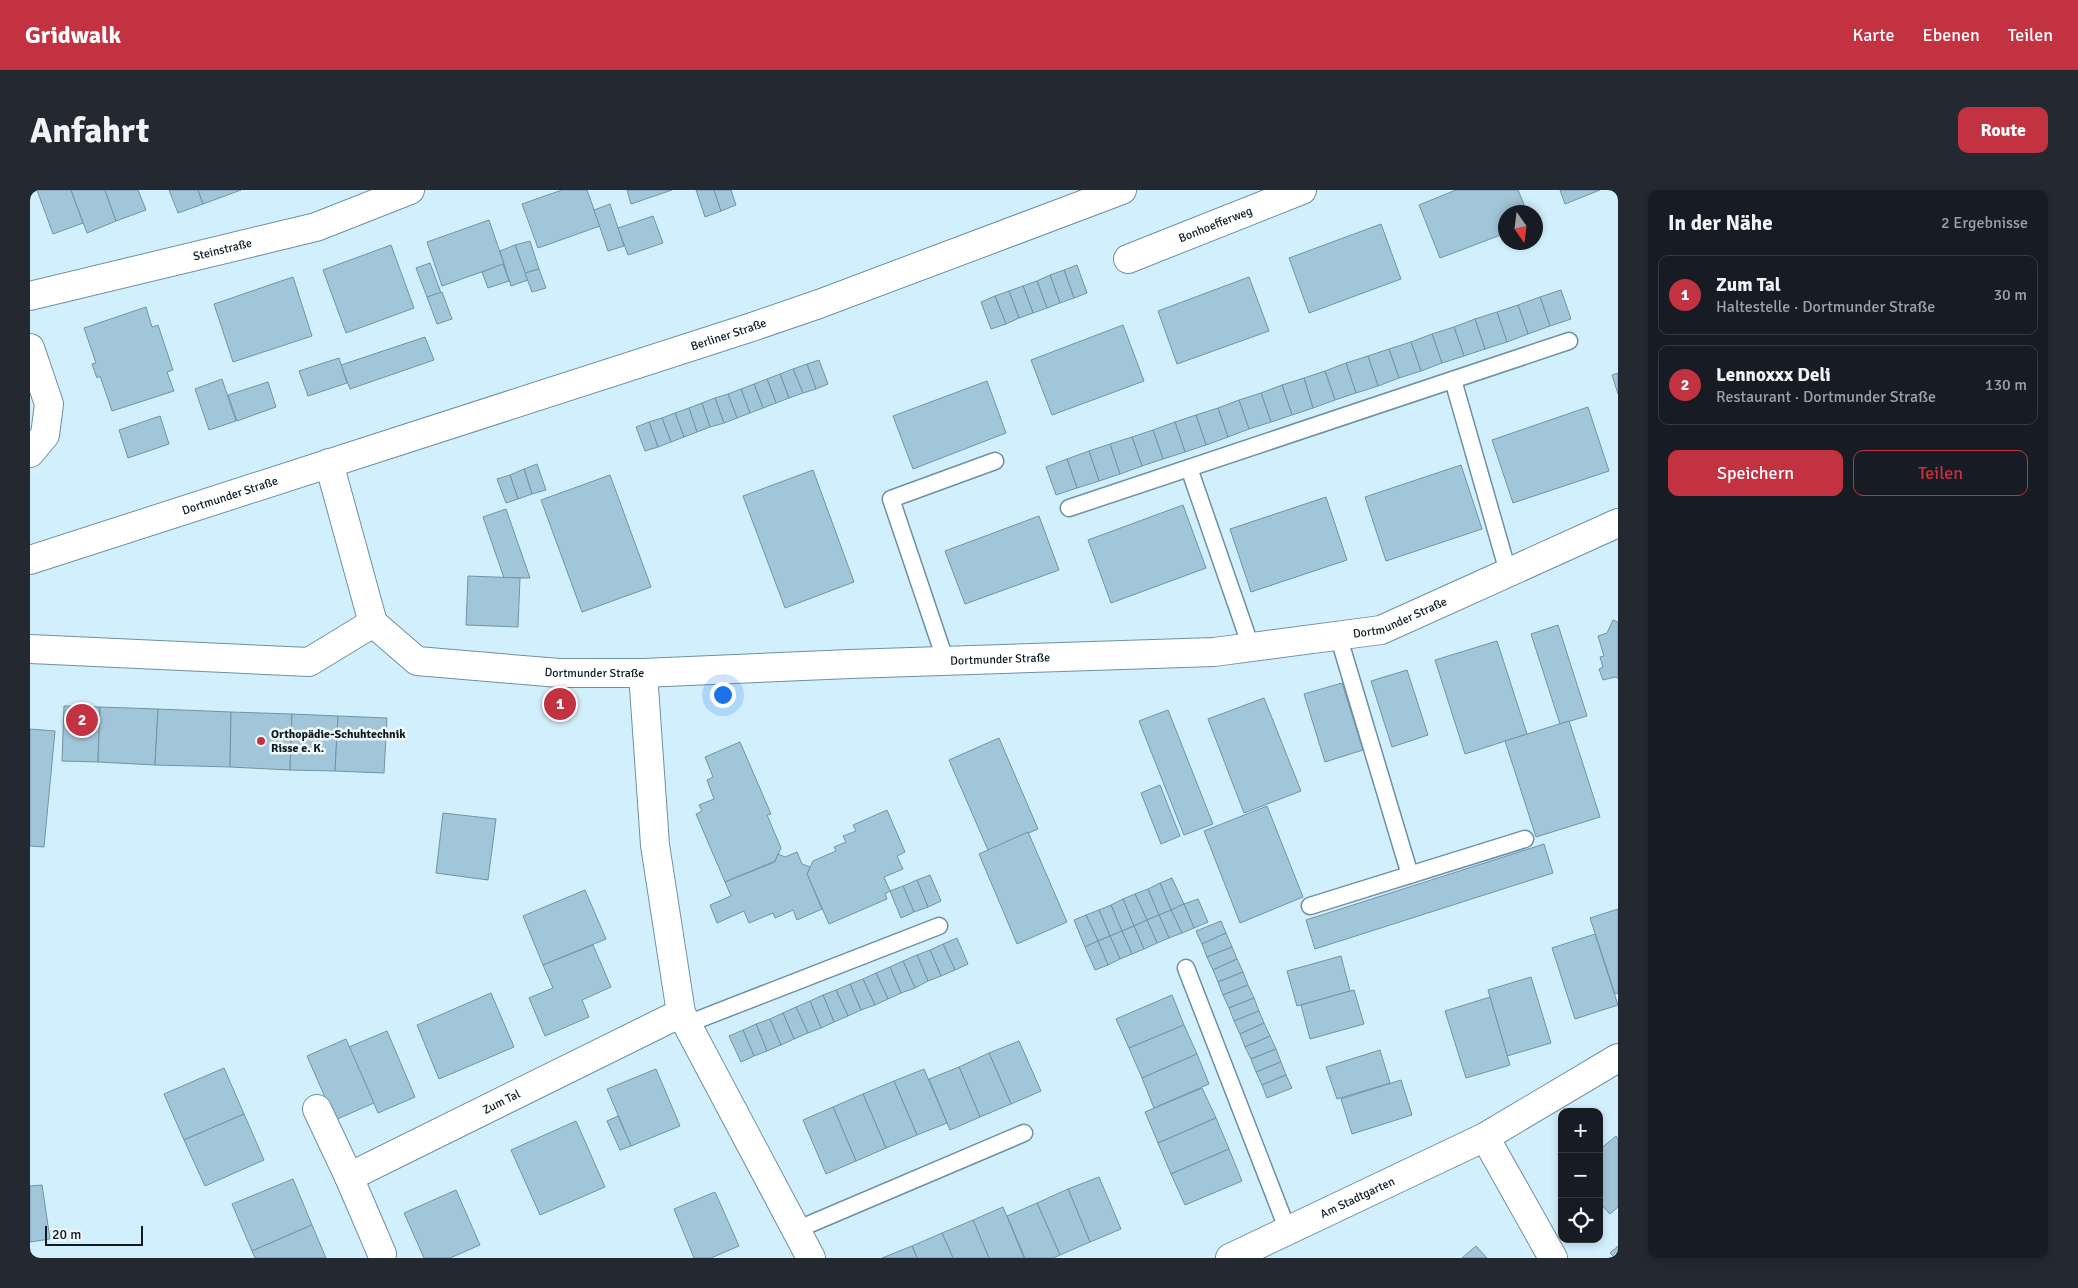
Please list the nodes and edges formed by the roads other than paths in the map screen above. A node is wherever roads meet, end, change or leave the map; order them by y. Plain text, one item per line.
1 (410, 190) edge
2 (1122, 190) edge
3 (1302, 190) edge
4 (1128, 259) dead end
5 (30, 296) edge
6 (1569, 341) dead end
7 (30, 348) edge
8 (1453, 380) junction
9 (30, 454) edge
10 (995, 461) dead end
11 (329, 463) junction
12 (1189, 468) junction
13 (1069, 508) dead end
14 (1618, 523) edge
15 (30, 560) edge
16 (1508, 572) junction
17 (373, 622) junction
18 (1338, 636) junction
19 (1251, 648) junction
20 (30, 649) edge
21 (946, 662) junction
22 (643, 673) junction
23 (1525, 839) dead end
24 (1410, 875) junction
25 (1310, 906) dead end
26 (939, 926) dead end
27 (1186, 968) dead end
28 (684, 1018) junction
29 (1618, 1058) edge
30 (317, 1109) dead end
31 (1024, 1133) dead end
32 (1485, 1137) junction
33 (350, 1177) junction
34 (1288, 1231) junction
35 (803, 1250) edge
36 (382, 1254) dead end
37 (1230, 1258) edge
38 (1553, 1258) edge

1 - 5 street, Steinstraße
2 - 11 street, Berliner Straße
3 - 4 street, Bonhoefferweg
6 - 8 lane
7 - 9 street
8 - 12 lane
8 - 16 lane
10 - 21 lane
11 - 15 street, Dortmunder Straße
11 - 17 street
12 - 13 lane
12 - 19 lane
14 - 16 street, Dortmunder Straße
16 - 18 street, Dortmunder Straße
17 - 20 street
17 - 22 street, Dortmunder Straße
18 - 19 street, Dortmunder Straße
18 - 24 lane
19 - 21 street, Dortmunder Straße
21 - 22 street, Dortmunder Straße
22 - 28 street
23 - 24 lane
24 - 25 lane
26 - 28 lane
27 - 34 lane
28 - 33 street, Zum Tal
28 - 35 street
29 - 32 street, Am Stadtgarten
30 - 33 street
31 - 35 lane
32 - 34 street, Am Stadtgarten
32 - 38 street
33 - 36 street
34 - 37 street, Am Stadtgarten

